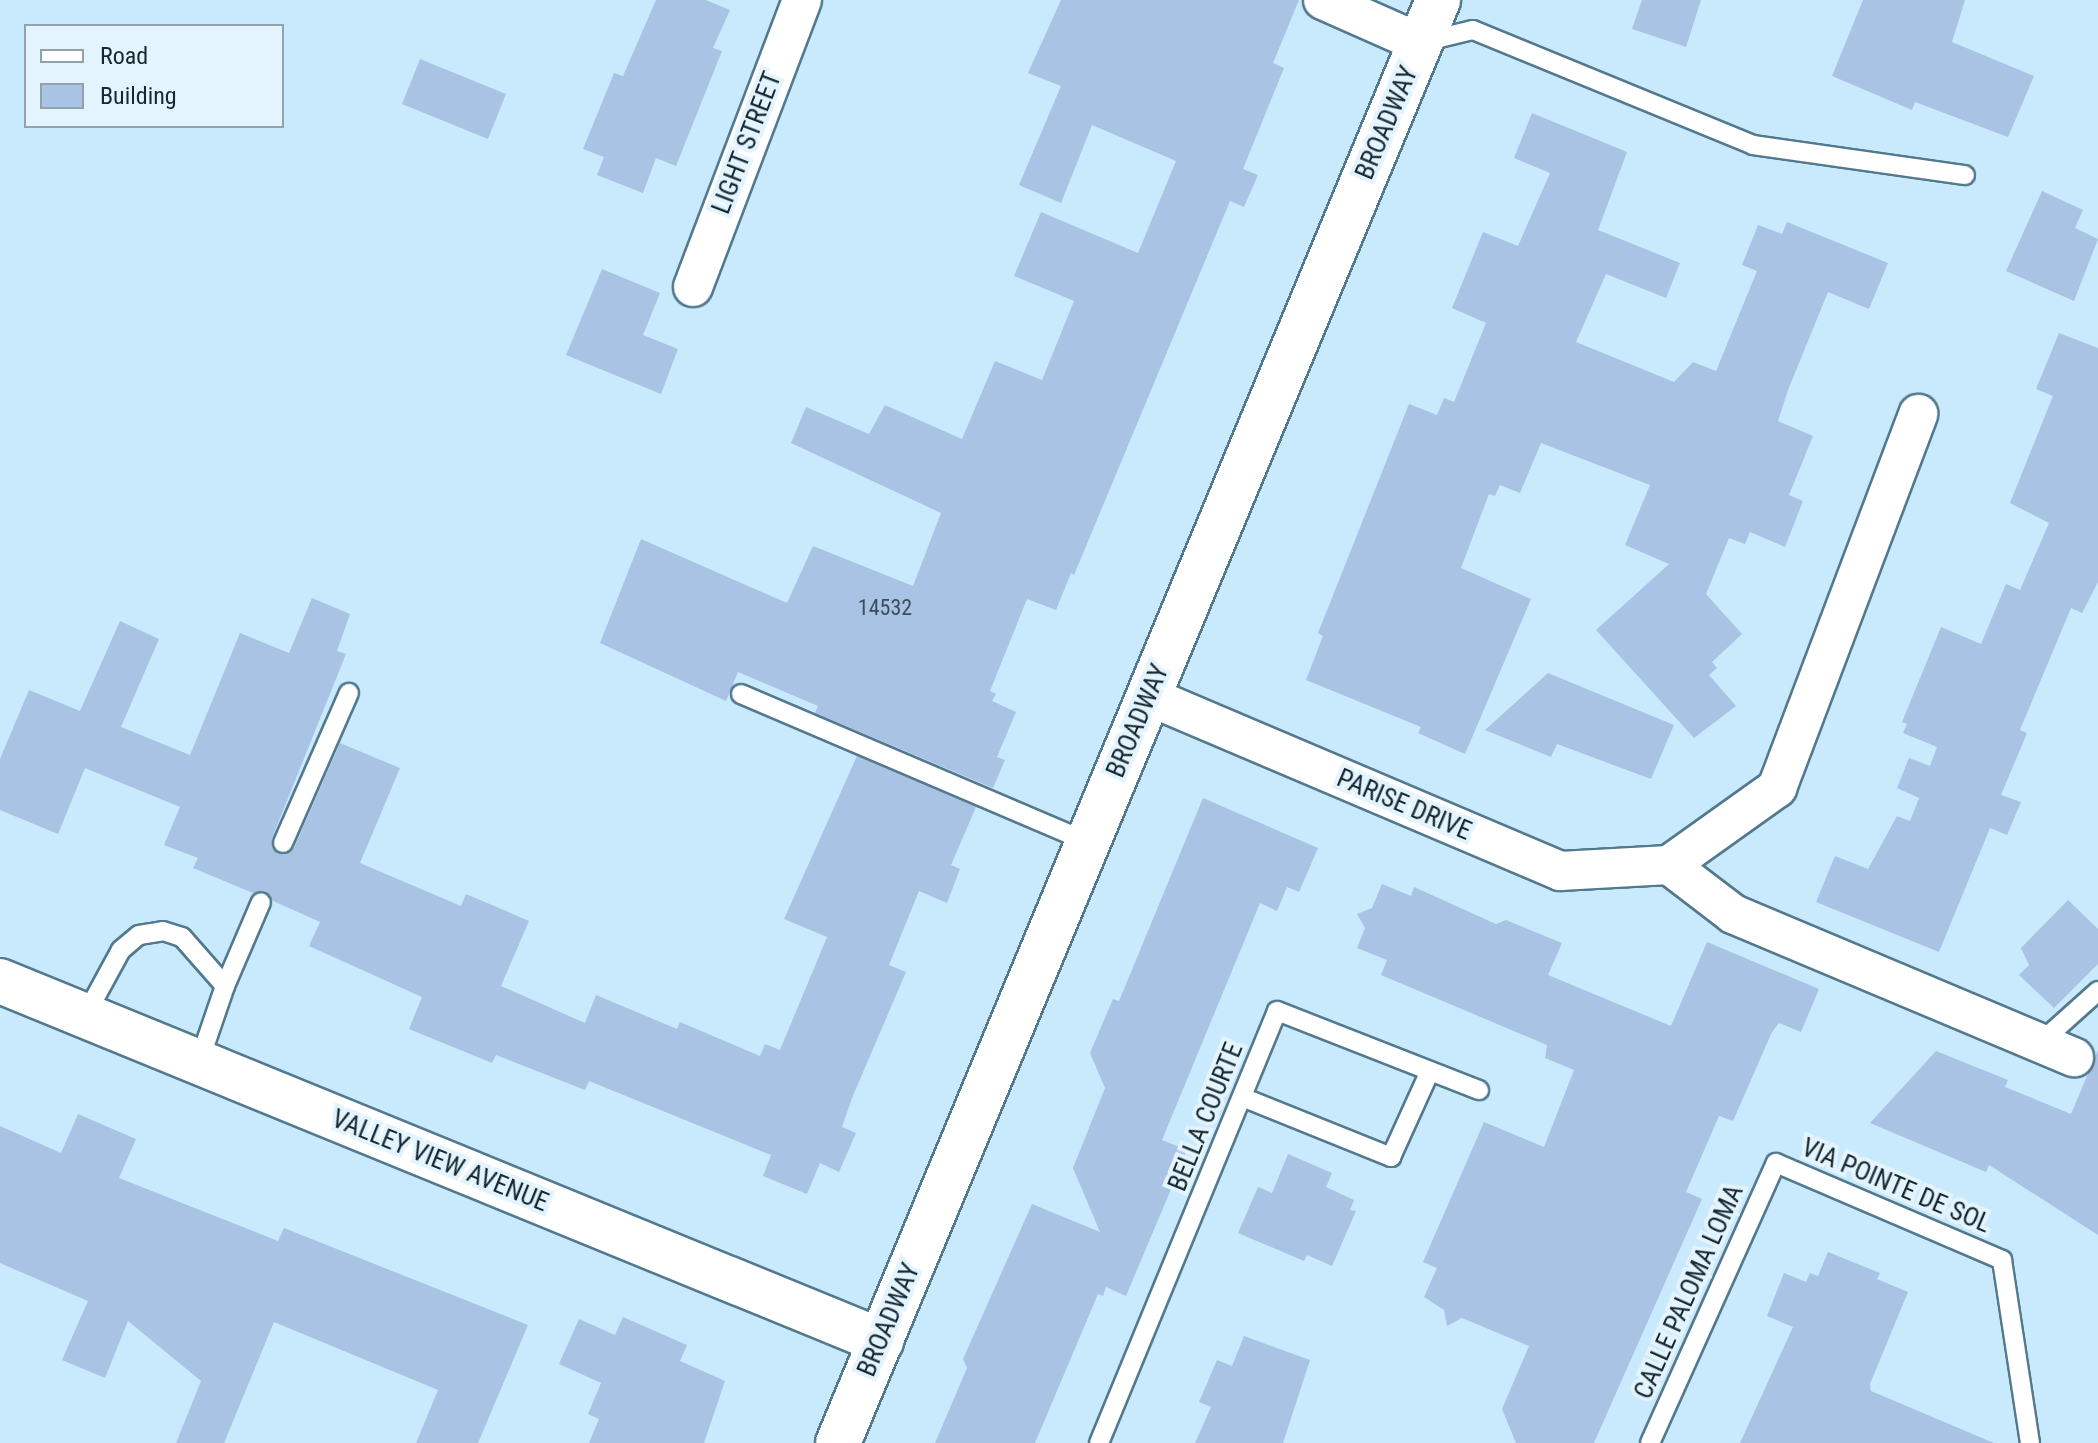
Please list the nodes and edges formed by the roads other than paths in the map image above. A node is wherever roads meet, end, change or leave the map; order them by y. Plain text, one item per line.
1 (802, 0) edge
2 (1323, 0) edge
3 (1438, 0) edge
4 (1420, 43) junction
5 (1965, 175) dead end
6 (693, 287) dead end
7 (1918, 414) dead end
8 (349, 693) dead end
9 (741, 694) dead end
10 (1148, 696) junction
11 (1088, 842) junction
12 (283, 843) dead end
13 (1669, 865) junction
14 (261, 902) dead end
15 (0, 981) edge
16 (225, 986) junction
17 (2098, 991) edge
18 (85, 1016) junction
19 (2057, 1050) joint
20 (199, 1062) junction
21 (1430, 1071) junction
22 (1479, 1090) dead end
23 (1242, 1097) junction
24 (1776, 1163) joint
25 (881, 1341) junction
26 (838, 1443) edge
27 (1099, 1443) edge
28 (1650, 1443) edge
29 (2030, 1443) edge

1 - 6 street, LIGHT STREET
2 - 4 street
3 - 4 street, BROADWAY
4 - 5 lane
4 - 10 street, BROADWAY
7 - 13 street
8 - 12 lane
9 - 11 lane
10 - 11 street, BROADWAY
10 - 13 street, PARISE DRIVE
11 - 25 street, BROADWAY
13 - 19 street
14 - 16 lane
15 - 18 street, VALLEY VIEW AVENUE
16 - 18 lane
16 - 20 lane
17 - 19 lane
18 - 20 street, VALLEY VIEW AVENUE
20 - 25 street, VALLEY VIEW AVENUE
21 - 22 lane, BELLA COURTE
21 - 23 lane
21 - 23 lane, BELLA COURTE
23 - 27 lane, BELLA COURTE
24 - 28 lane, CALLE PALOMA LOMA
24 - 29 lane, VIA POINTE DE SOL
25 - 26 street, BROADWAY

